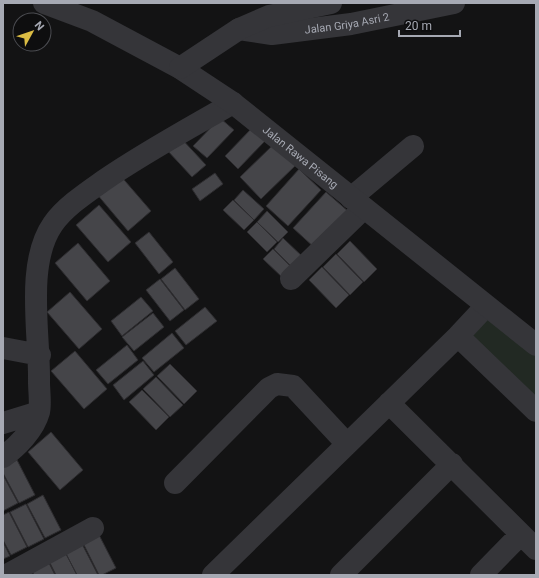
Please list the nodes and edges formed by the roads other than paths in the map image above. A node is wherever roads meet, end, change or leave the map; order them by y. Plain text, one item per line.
1 (44, 3) edge
2 (330, 3) edge
3 (454, 3) edge
4 (239, 29) junction
5 (180, 68) junction
6 (233, 103) junction
7 (412, 146) dead end
8 (357, 203) junction
9 (291, 279) dead end
10 (486, 306) junction
11 (458, 336) junction
12 (536, 345) edge
13 (3, 348) edge
14 (40, 355) junction
15 (389, 403) junction
16 (536, 411) edge
17 (39, 412) junction
18 (3, 423) edge
19 (347, 444) junction
20 (3, 456) edge
21 (452, 464) junction
22 (175, 483) dead end
23 (93, 528) dead end
24 (529, 542) edge
25 (7, 575) edge
26 (213, 575) edge
27 (341, 575) edge
28 (481, 575) edge

1 - 5 street, Jalan Rawa Pisang
2 - 4 street, Jalan Griya Asri 2
3 - 4 street, Jalan Griya Asri 2
4 - 5 street, Jalan Griya Asri 2
5 - 6 street, Jalan Rawa Pisang
6 - 8 street, Jalan Rawa Pisang
6 - 14 street
7 - 8 street
8 - 9 street
8 - 10 street, Jalan Rawa Pisang
10 - 11 street
10 - 12 street, Jalan Rawa Pisang
11 - 15 street
11 - 16 street
13 - 14 street
14 - 17 street
15 - 19 street
15 - 21 street
17 - 18 street
17 - 20 street
19 - 22 street
19 - 26 street
21 - 24 street
21 - 27 street
23 - 25 street
24 - 28 street

